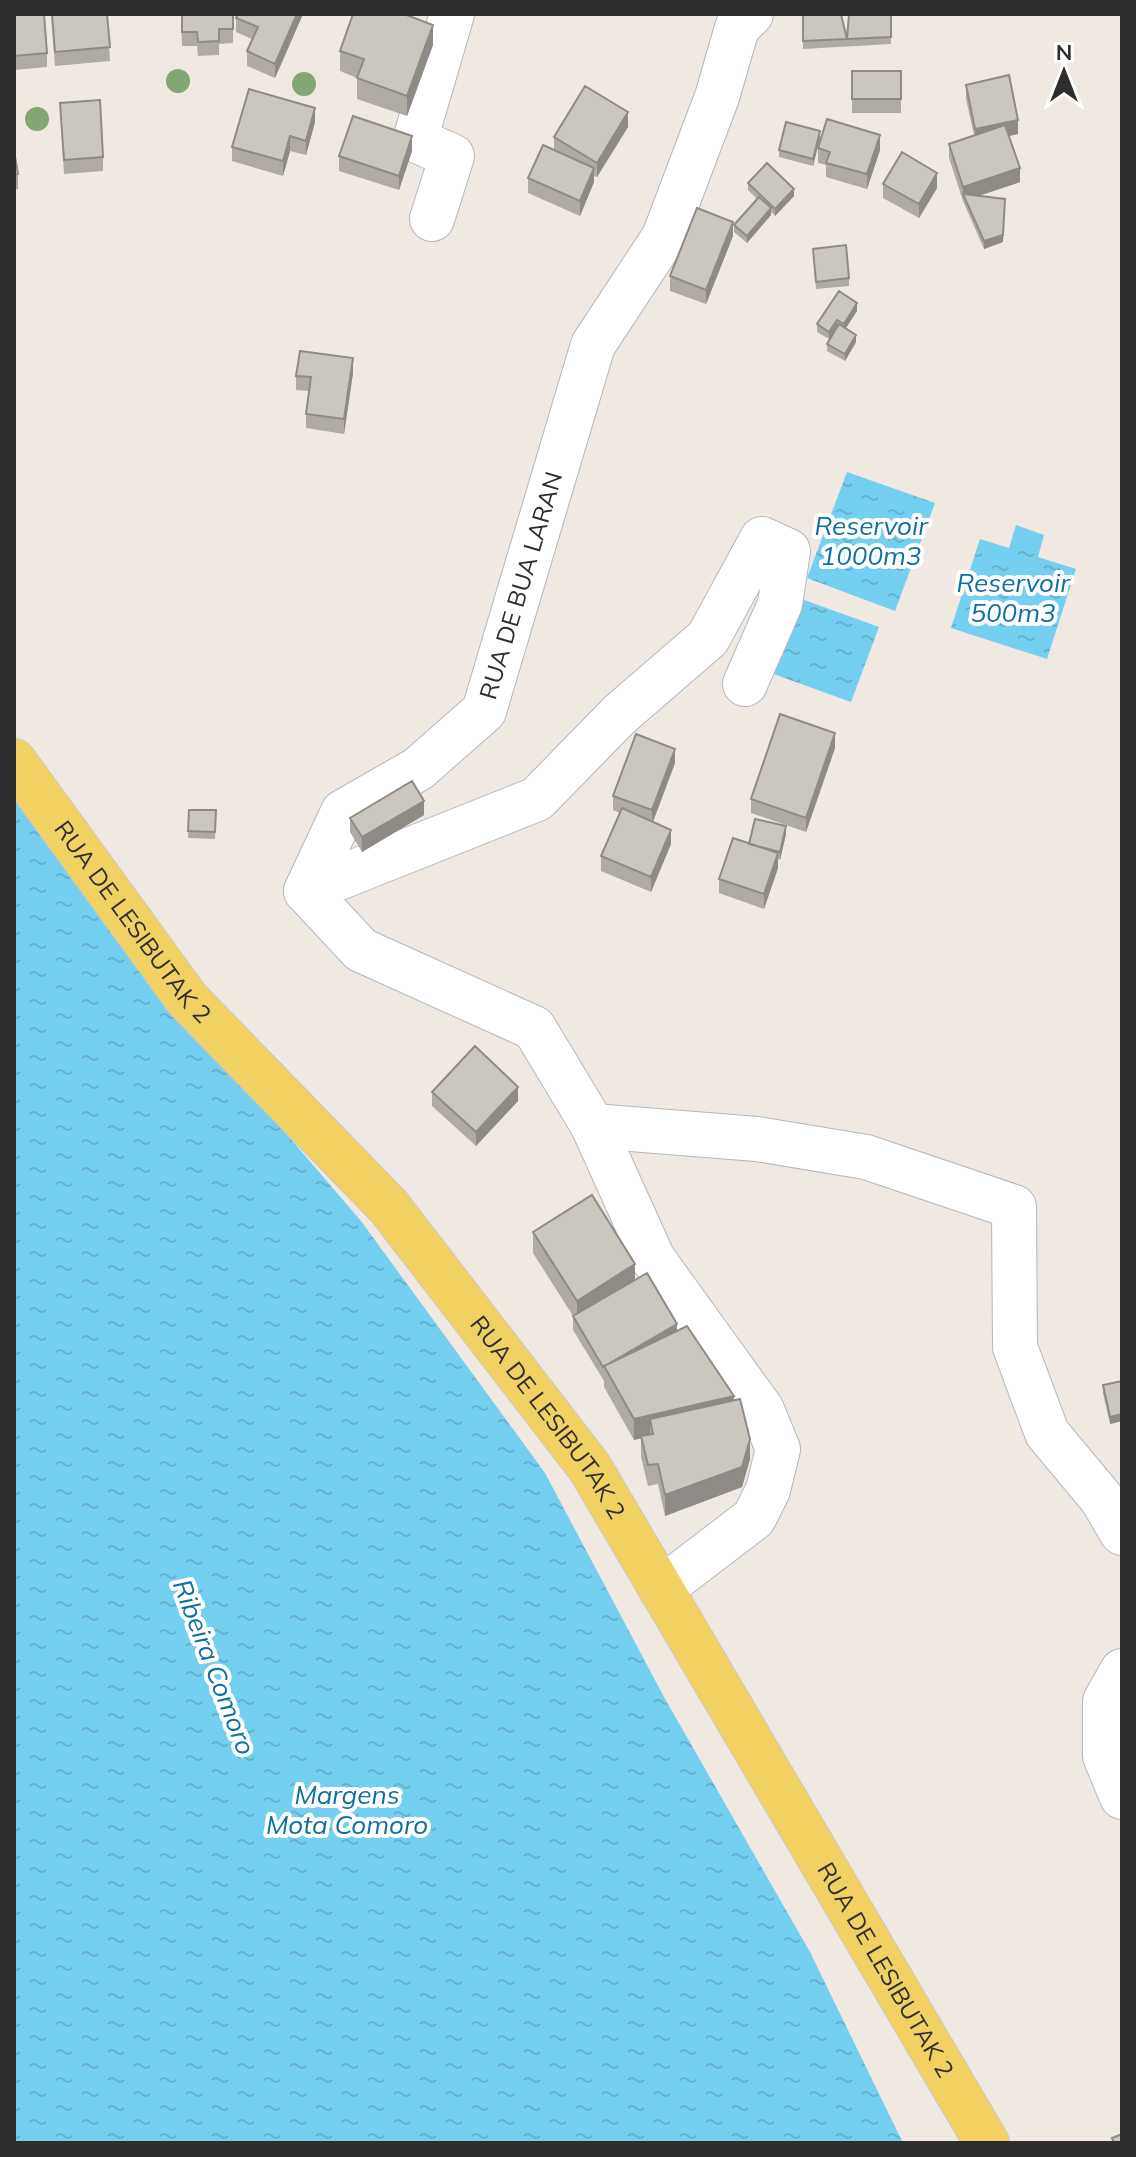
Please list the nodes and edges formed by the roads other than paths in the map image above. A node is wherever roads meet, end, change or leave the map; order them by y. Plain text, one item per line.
1 (452, 14) edge
2 (751, 14) edge
3 (432, 219) dead end
4 (745, 684) dead end
5 (14, 761) edge
6 (306, 891) junction
7 (593, 1126) junction
8 (1122, 1533) edge
9 (661, 1589) junction
10 (1122, 1671) edge
11 (1122, 1797) edge
12 (987, 2143) edge

1 - 3 street
2 - 6 street, RUA DE BUA LARAN
4 - 6 street
5 - 9 main road, RUA DE LESIBUTAK 2
6 - 7 street
7 - 8 street
7 - 9 street
9 - 12 main road, RUA DE LESIBUTAK 2
10 - 11 street

